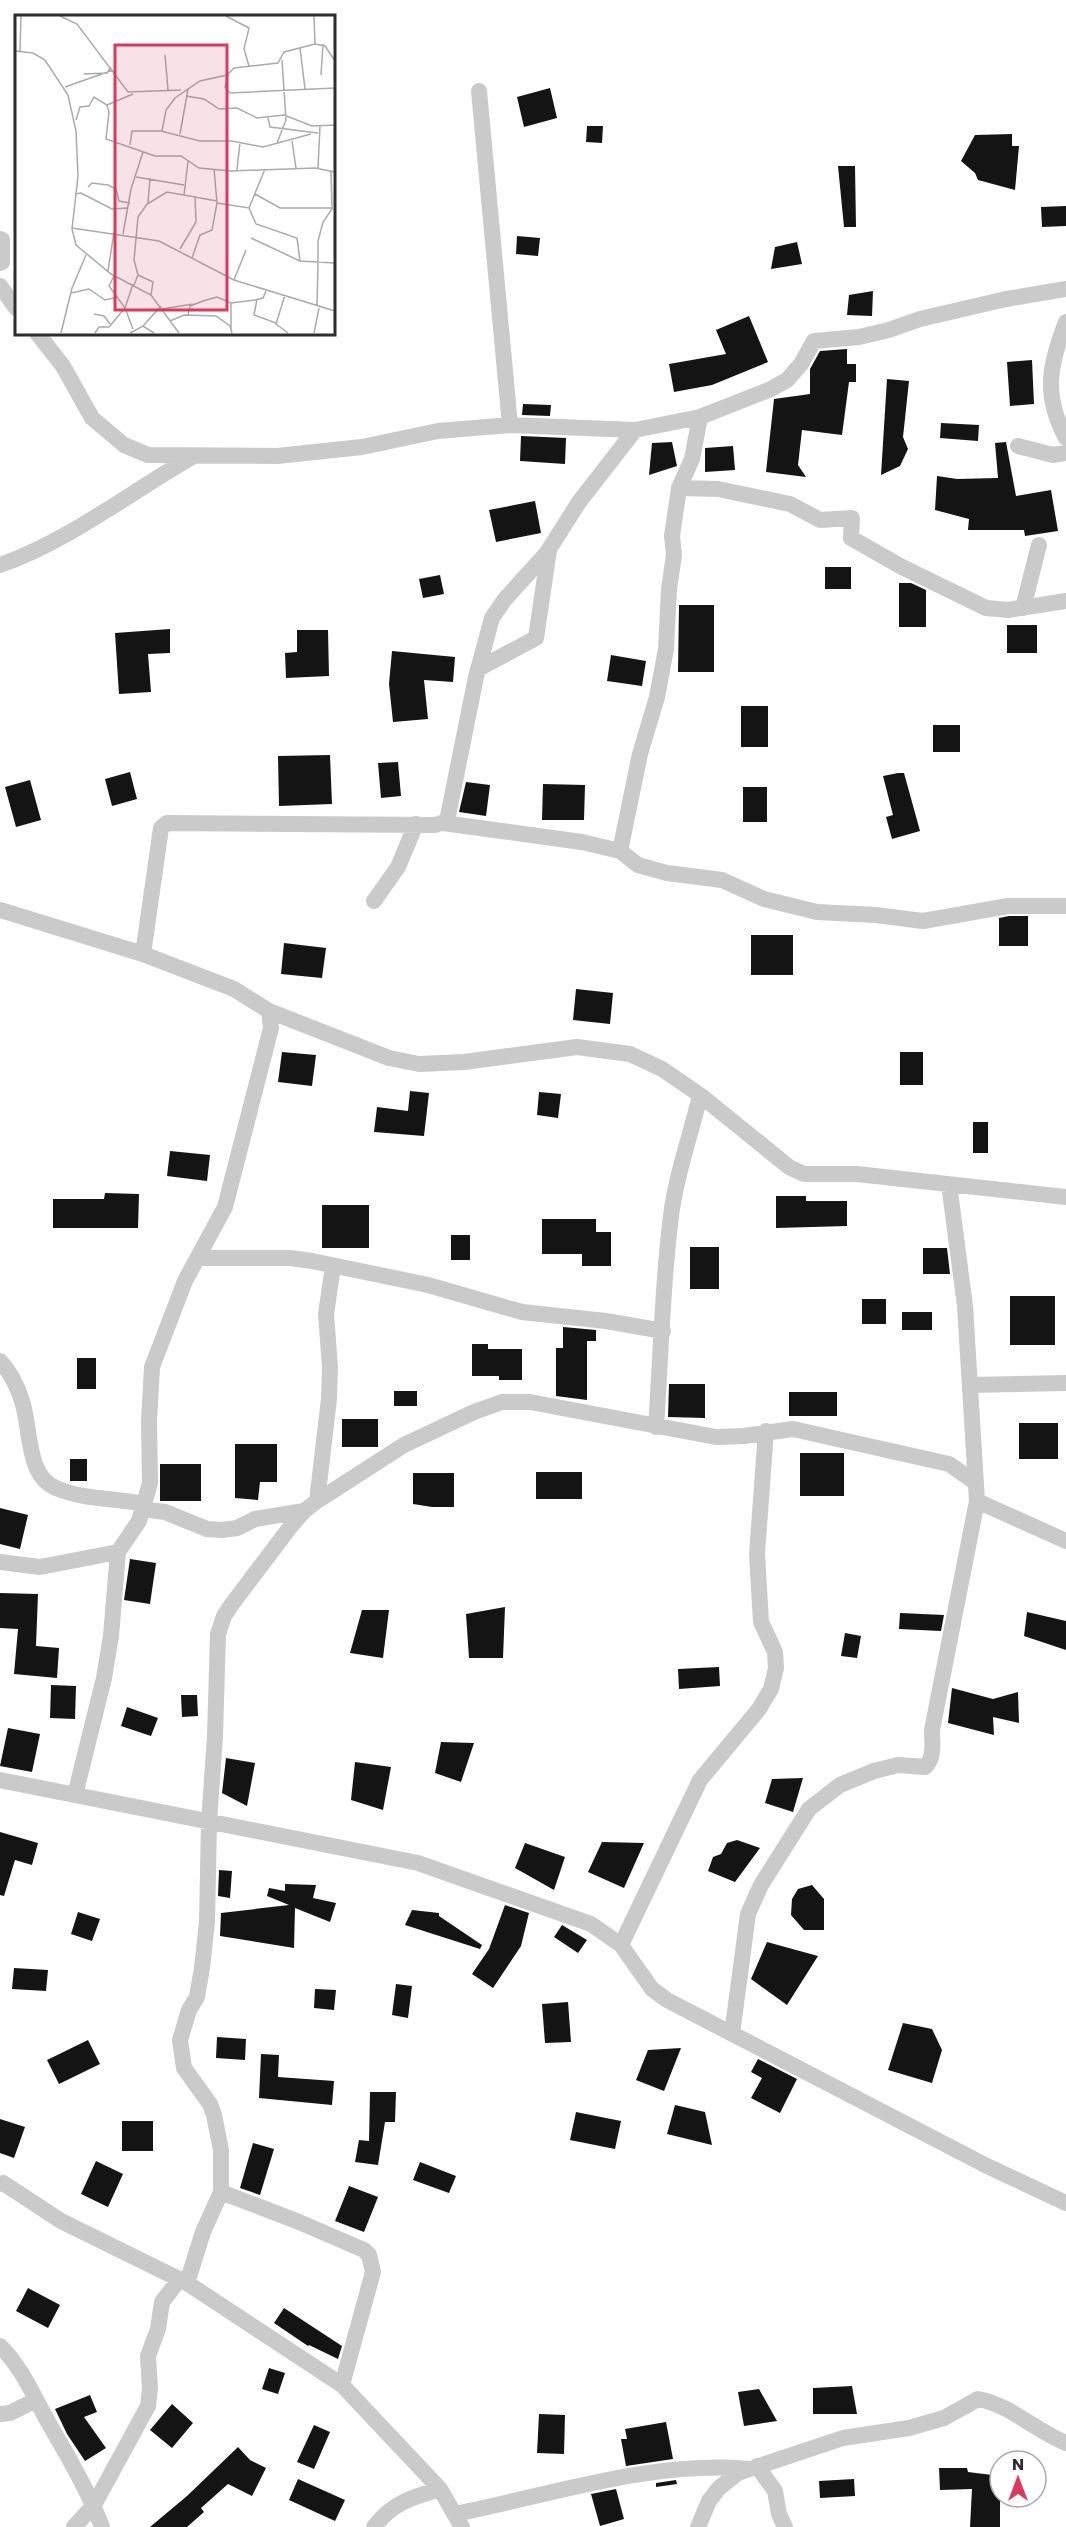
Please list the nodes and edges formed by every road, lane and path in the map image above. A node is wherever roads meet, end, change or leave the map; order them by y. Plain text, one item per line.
1 (479, 91) dead end
2 (0, 240) edge
3 (0, 263) edge
4 (0, 286) edge
5 (1066, 289) edge
6 (15, 307) edge
7 (1066, 322) edge
8 (37, 334) edge
9 (700, 417) junction
10 (510, 425) junction
11 (635, 430) junction
12 (1066, 438) edge
13 (1018, 446) dead end
14 (1066, 453) edge
15 (192, 456) junction
16 (679, 488) junction
17 (1039, 545) dead end
18 (549, 549) junction
19 (0, 565) edge
20 (1066, 601) edge
21 (1023, 608) junction
22 (478, 669) junction
23 (443, 823) junction
24 (416, 824) junction
25 (620, 851) junction
26 (374, 901) dead end
27 (1066, 906) edge
28 (0, 910) edge
29 (143, 954) junction
30 (269, 1011) junction
31 (700, 1095) junction
32 (950, 1184) junction
33 (1066, 1197) edge
34 (198, 1258) junction
35 (333, 1266) junction
36 (663, 1331) junction
37 (0, 1361) edge
38 (1066, 1383) edge
39 (970, 1385) junction
40 (656, 1427) junction
41 (766, 1431) junction
42 (976, 1483) junction
43 (977, 1502) junction
44 (143, 1506) junction
45 (310, 1506) junction
46 (1066, 1541) edge
47 (118, 1552) junction
48 (0, 1562) edge
49 (0, 1780) edge
50 (75, 1795) junction
51 (208, 1822) junction
52 (621, 1945) junction
53 (732, 2034) junction
54 (1, 2185) edge
55 (221, 2192) junction
56 (1066, 2203) edge
57 (183, 2282) junction
58 (0, 2346) edge
59 (342, 2385) junction
60 (36, 2400) junction
61 (0, 2414) edge
62 (1066, 2443) edge
63 (754, 2467) junction
64 (440, 2489) junction
65 (94, 2505) junction
66 (458, 2521) edge
67 (74, 2527) edge
68 (102, 2527) edge
69 (375, 2527) edge
70 (698, 2527) edge
71 (785, 2527) edge

1 - 10 street
2 - 3 street
4 - 6 street
5 - 9 street
7 - 12 street
8 - 15 street
9 - 11 street
9 - 16 street
10 - 11 street
10 - 15 street
11 - 18 street
13 - 14 street
15 - 19 street
16 - 21 street
16 - 25 street
17 - 21 street
18 - 22 street
18 - 22 street
20 - 21 street
22 - 23 street
23 - 24 street
23 - 25 street
24 - 26 street
24 - 29 street
25 - 27 street
28 - 29 street
29 - 30 street
30 - 31 street
30 - 34 street
31 - 32 street
31 - 36 street
32 - 33 street
32 - 39 street
34 - 35 street
34 - 44 street
35 - 36 street
35 - 45 street
36 - 40 street
37 - 44 street
38 - 39 street
39 - 42 street
40 - 41 street
40 - 45 street
41 - 42 street
41 - 52 street
42 - 43 street
43 - 46 street
43 - 53 street
44 - 45 street
44 - 47 street
45 - 51 street
47 - 48 street
47 - 50 street
49 - 50 street
50 - 51 street
51 - 52 street
51 - 55 street
52 - 53 street
53 - 56 street
54 - 57 street
55 - 57 street
55 - 59 street
57 - 59 street
57 - 65 street
58 - 60 street
59 - 64 street
60 - 61 street
60 - 65 street
62 - 63 street
63 - 66 street
63 - 70 street
63 - 71 street
64 - 66 street
64 - 69 street
65 - 67 street
65 - 68 street

